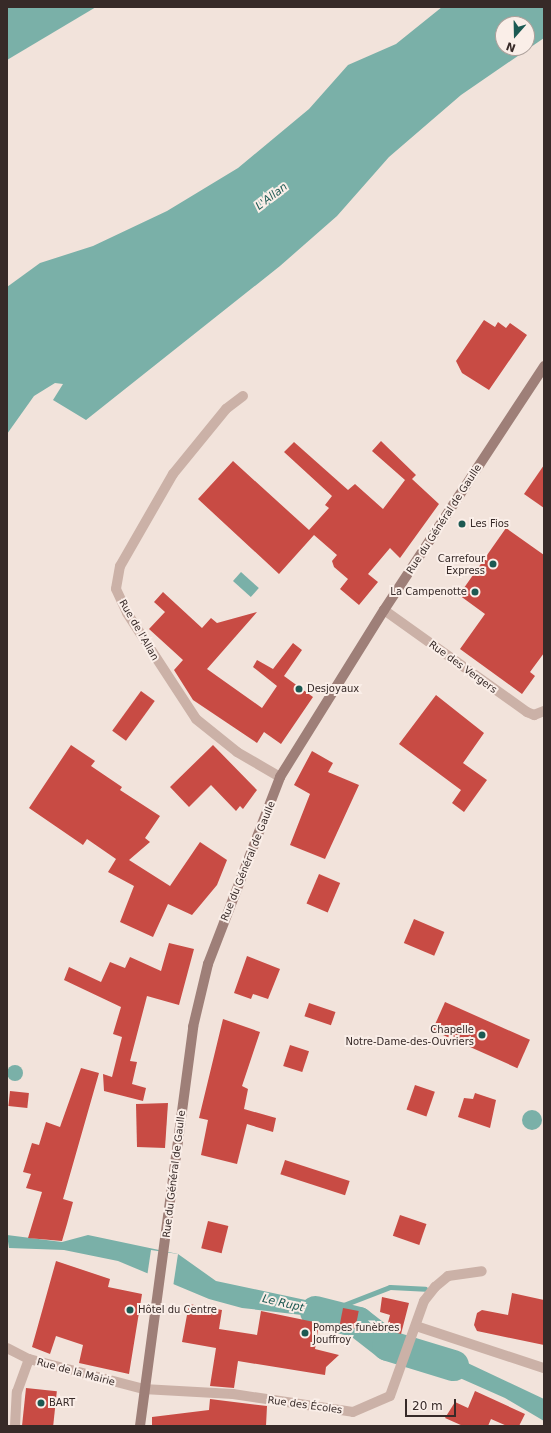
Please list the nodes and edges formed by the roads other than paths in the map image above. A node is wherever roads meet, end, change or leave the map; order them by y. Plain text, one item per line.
1 (544, 366) edge
2 (243, 396) dead end
3 (384, 610) junction
4 (544, 711) edge
5 (280, 777) junction
6 (482, 1271) dead end
7 (416, 1326) junction
8 (7, 1348) edge
9 (29, 1359) junction
10 (544, 1368) edge
11 (143, 1389) junction
12 (15, 1426) edge
13 (140, 1426) edge

1 - 3 main road, Rue du Général de Gaulle
2 - 5 street, Rue de l'Allan
3 - 4 street, Rue des Vergers
3 - 5 main road, Rue du Général de Gaulle
5 - 11 main road, Rue du Général de Gaulle
6 - 7 street, Rue des Écoles
7 - 10 street
7 - 11 street, Rue des Écoles
8 - 9 street
9 - 11 street, Rue de la Mairie
9 - 12 street, Rue de la Mairie
11 - 13 main road, Rue du Général de Gaulle

